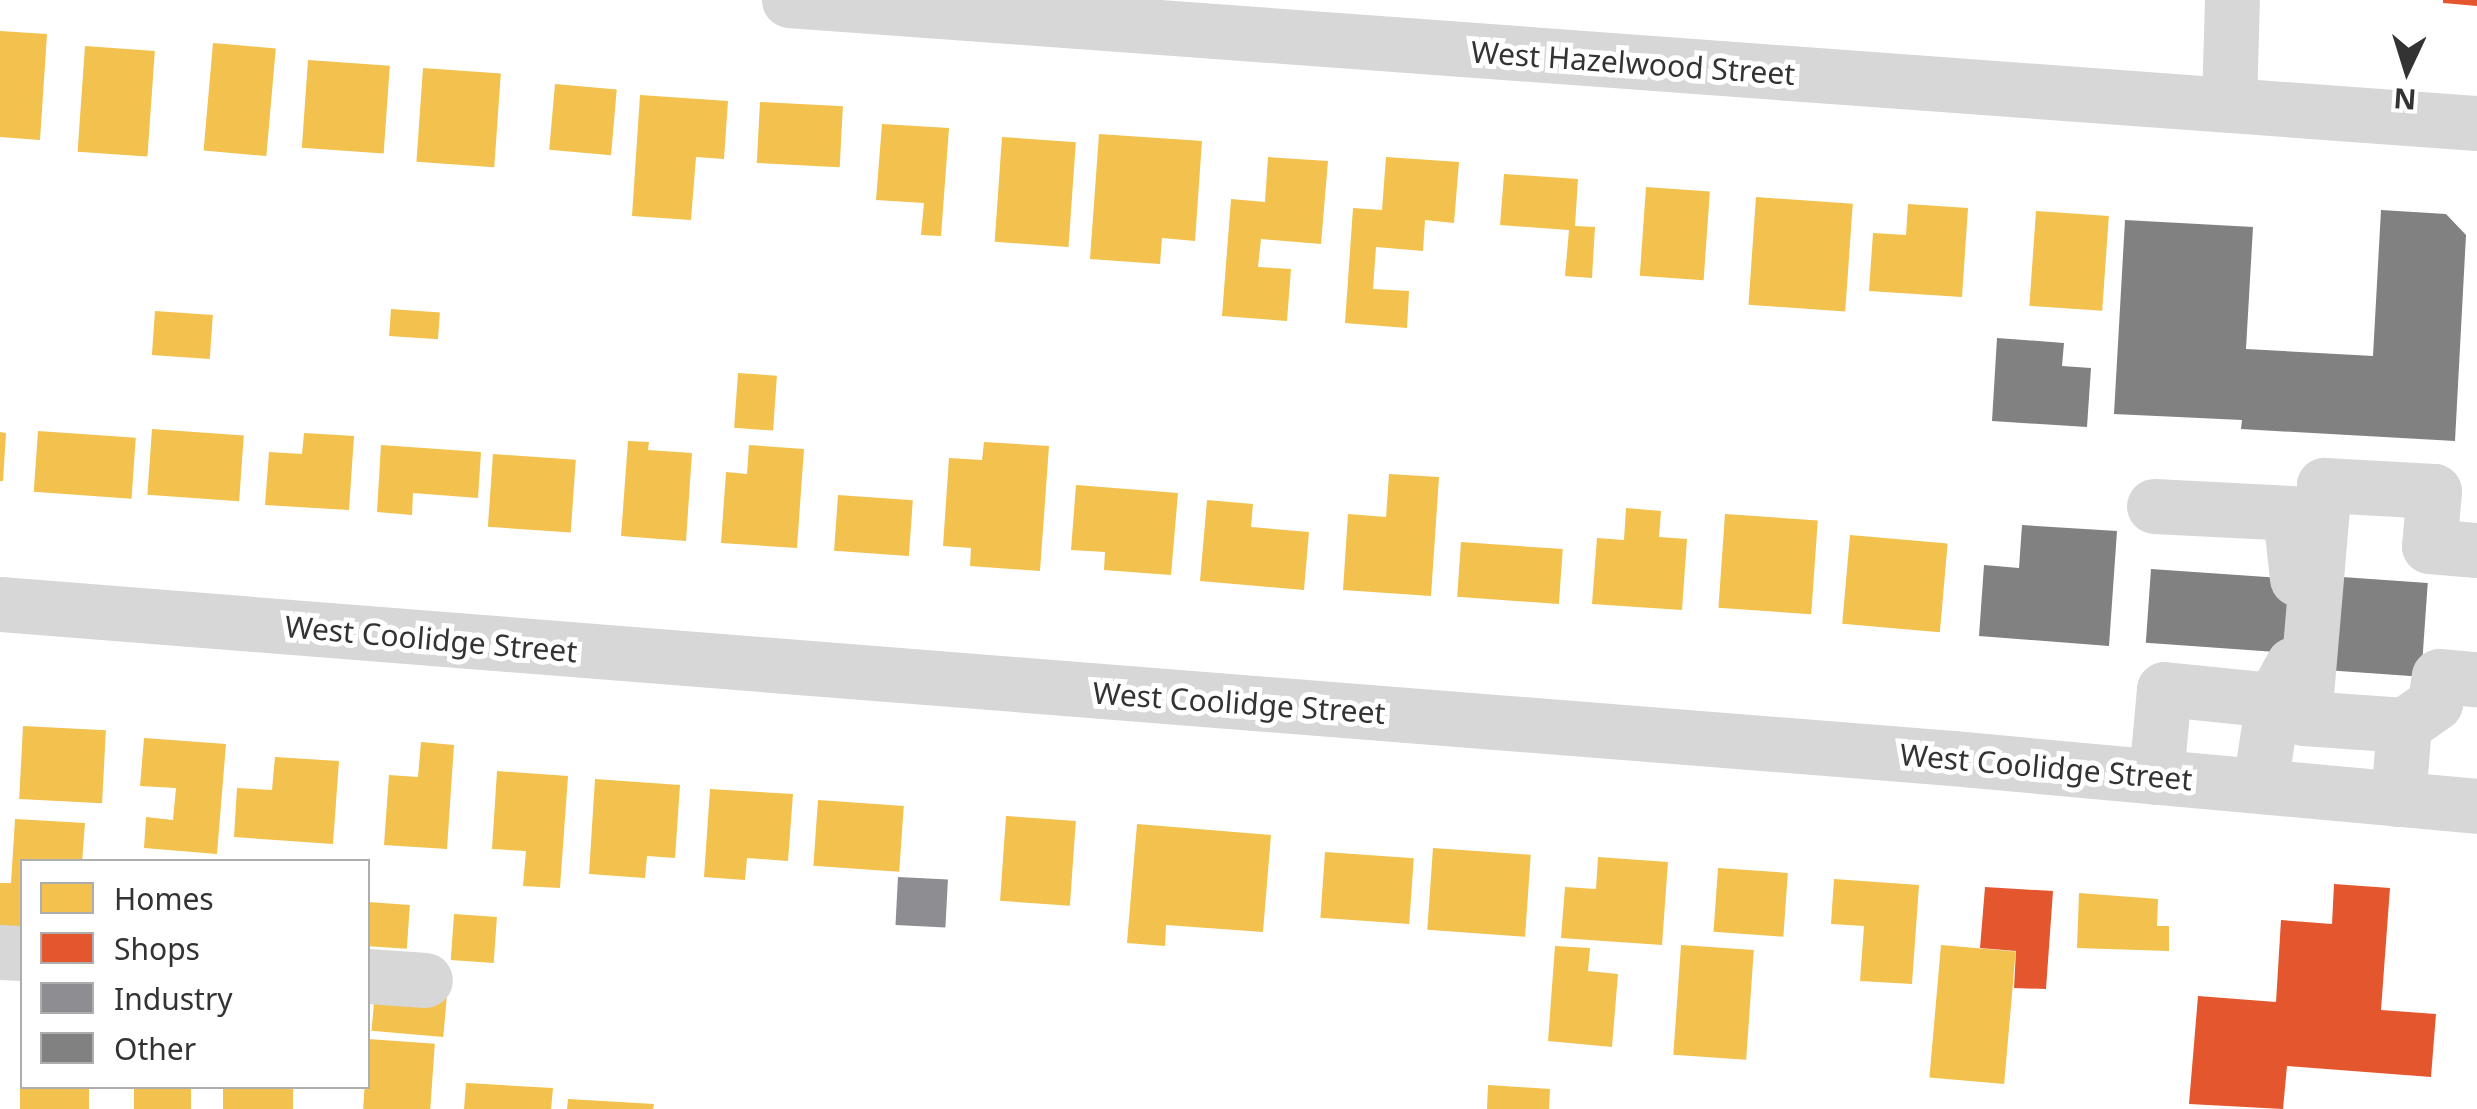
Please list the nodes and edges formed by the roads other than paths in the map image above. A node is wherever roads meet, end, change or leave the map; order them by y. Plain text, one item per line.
1 (789, 0) edge
2 (2232, 0) edge
3 (2229, 106) junction
4 (2477, 123) edge
5 (2154, 506) dead end
6 (2477, 550) edge
7 (0, 604) edge
8 (2477, 679) edge
9 (2273, 700) junction
10 (2404, 725) junction
11 (2156, 777) junction
12 (2260, 786) junction
13 (2398, 799) junction
14 (2477, 806) edge
15 (370, 976) edge
16 (425, 980) dead end

1 - 3 street, West Hazelwood Street
2 - 3 street
3 - 4 street, West Hazelwood Street
5 - 9 street
6 - 10 street
7 - 11 street, West Coolidge Street
8 - 10 street
9 - 11 street
9 - 12 street
10 - 13 street
11 - 12 street, West Coolidge Street
12 - 13 street, West Coolidge Street
13 - 14 street, West Coolidge Street
15 - 16 street

